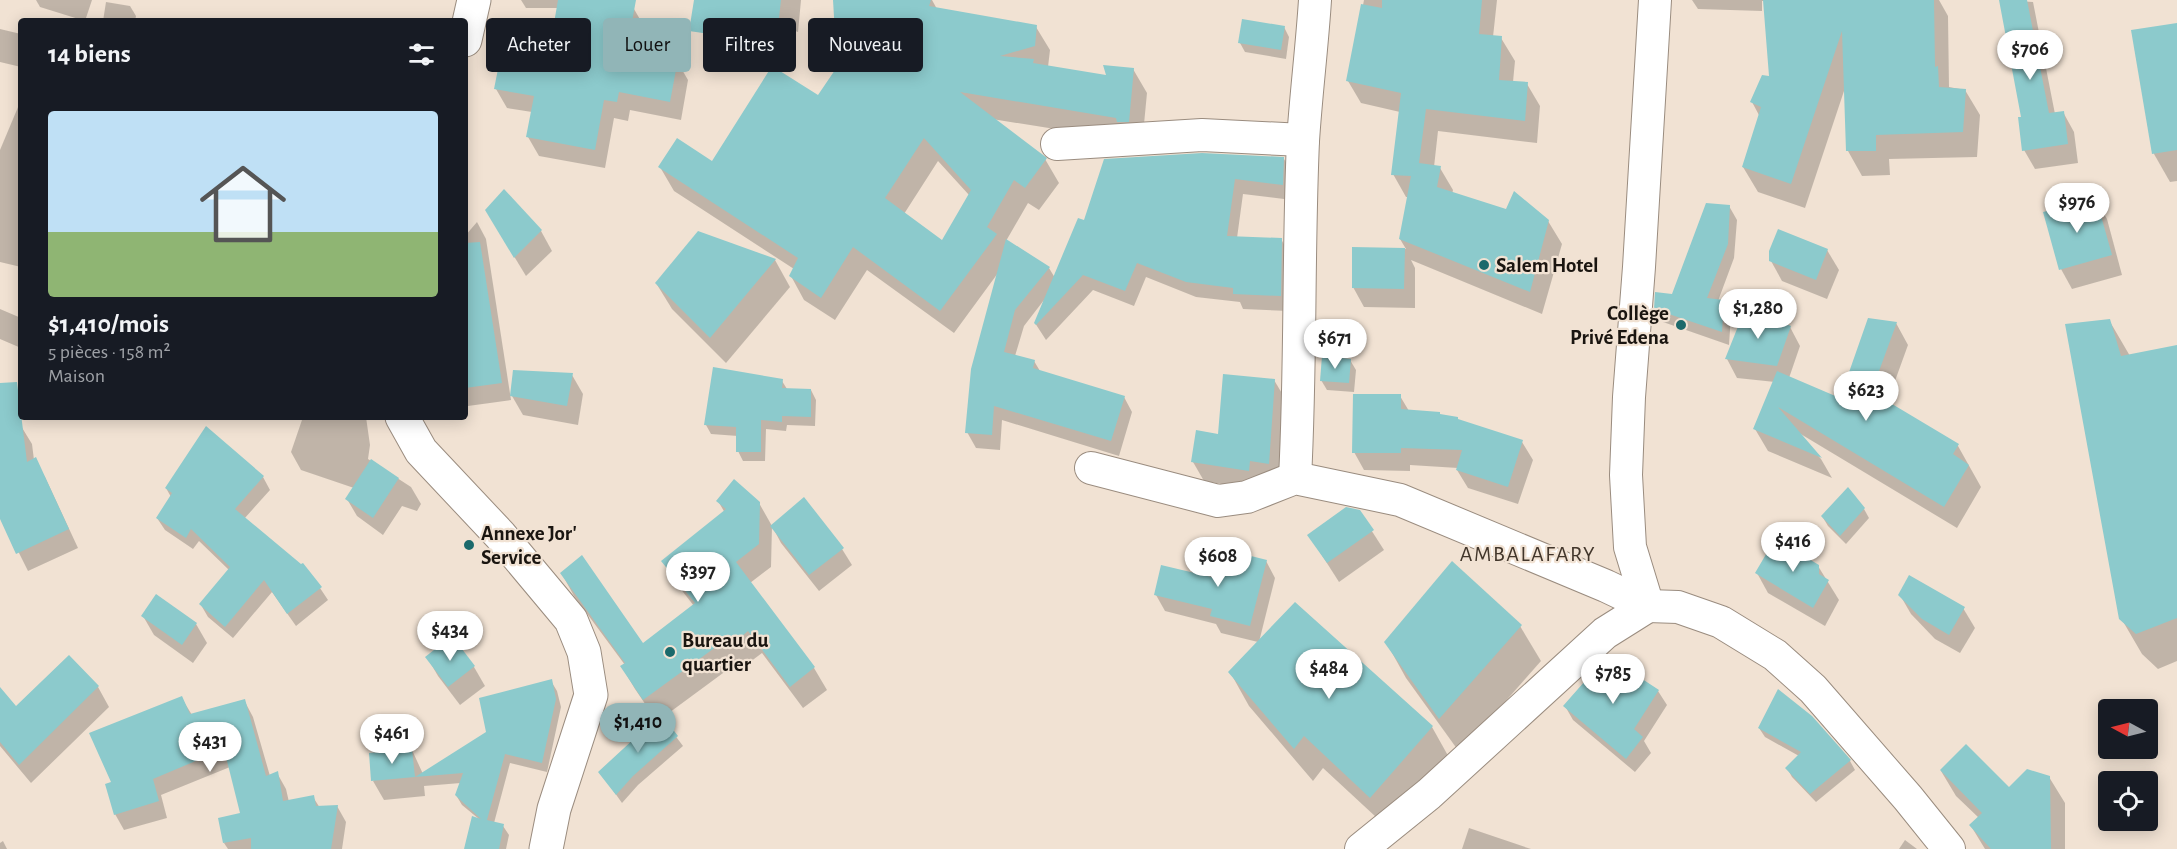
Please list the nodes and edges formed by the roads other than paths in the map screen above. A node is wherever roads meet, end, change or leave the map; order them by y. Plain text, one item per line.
1 (474, 0) edge
2 (1315, 0) edge
3 (1655, 0) edge
4 (468, 27) edge
5 (1304, 140) junction
6 (1057, 144) dead end
7 (404, 420) edge
8 (1091, 468) dead end
9 (1295, 478) junction
10 (1648, 606) junction
11 (546, 849) edge
12 (1361, 849) edge
13 (1949, 849) edge

1 - 4 street
2 - 5 street
3 - 10 street
5 - 6 street
5 - 9 street
7 - 11 street
8 - 9 street
9 - 10 street
10 - 12 street
10 - 13 street

